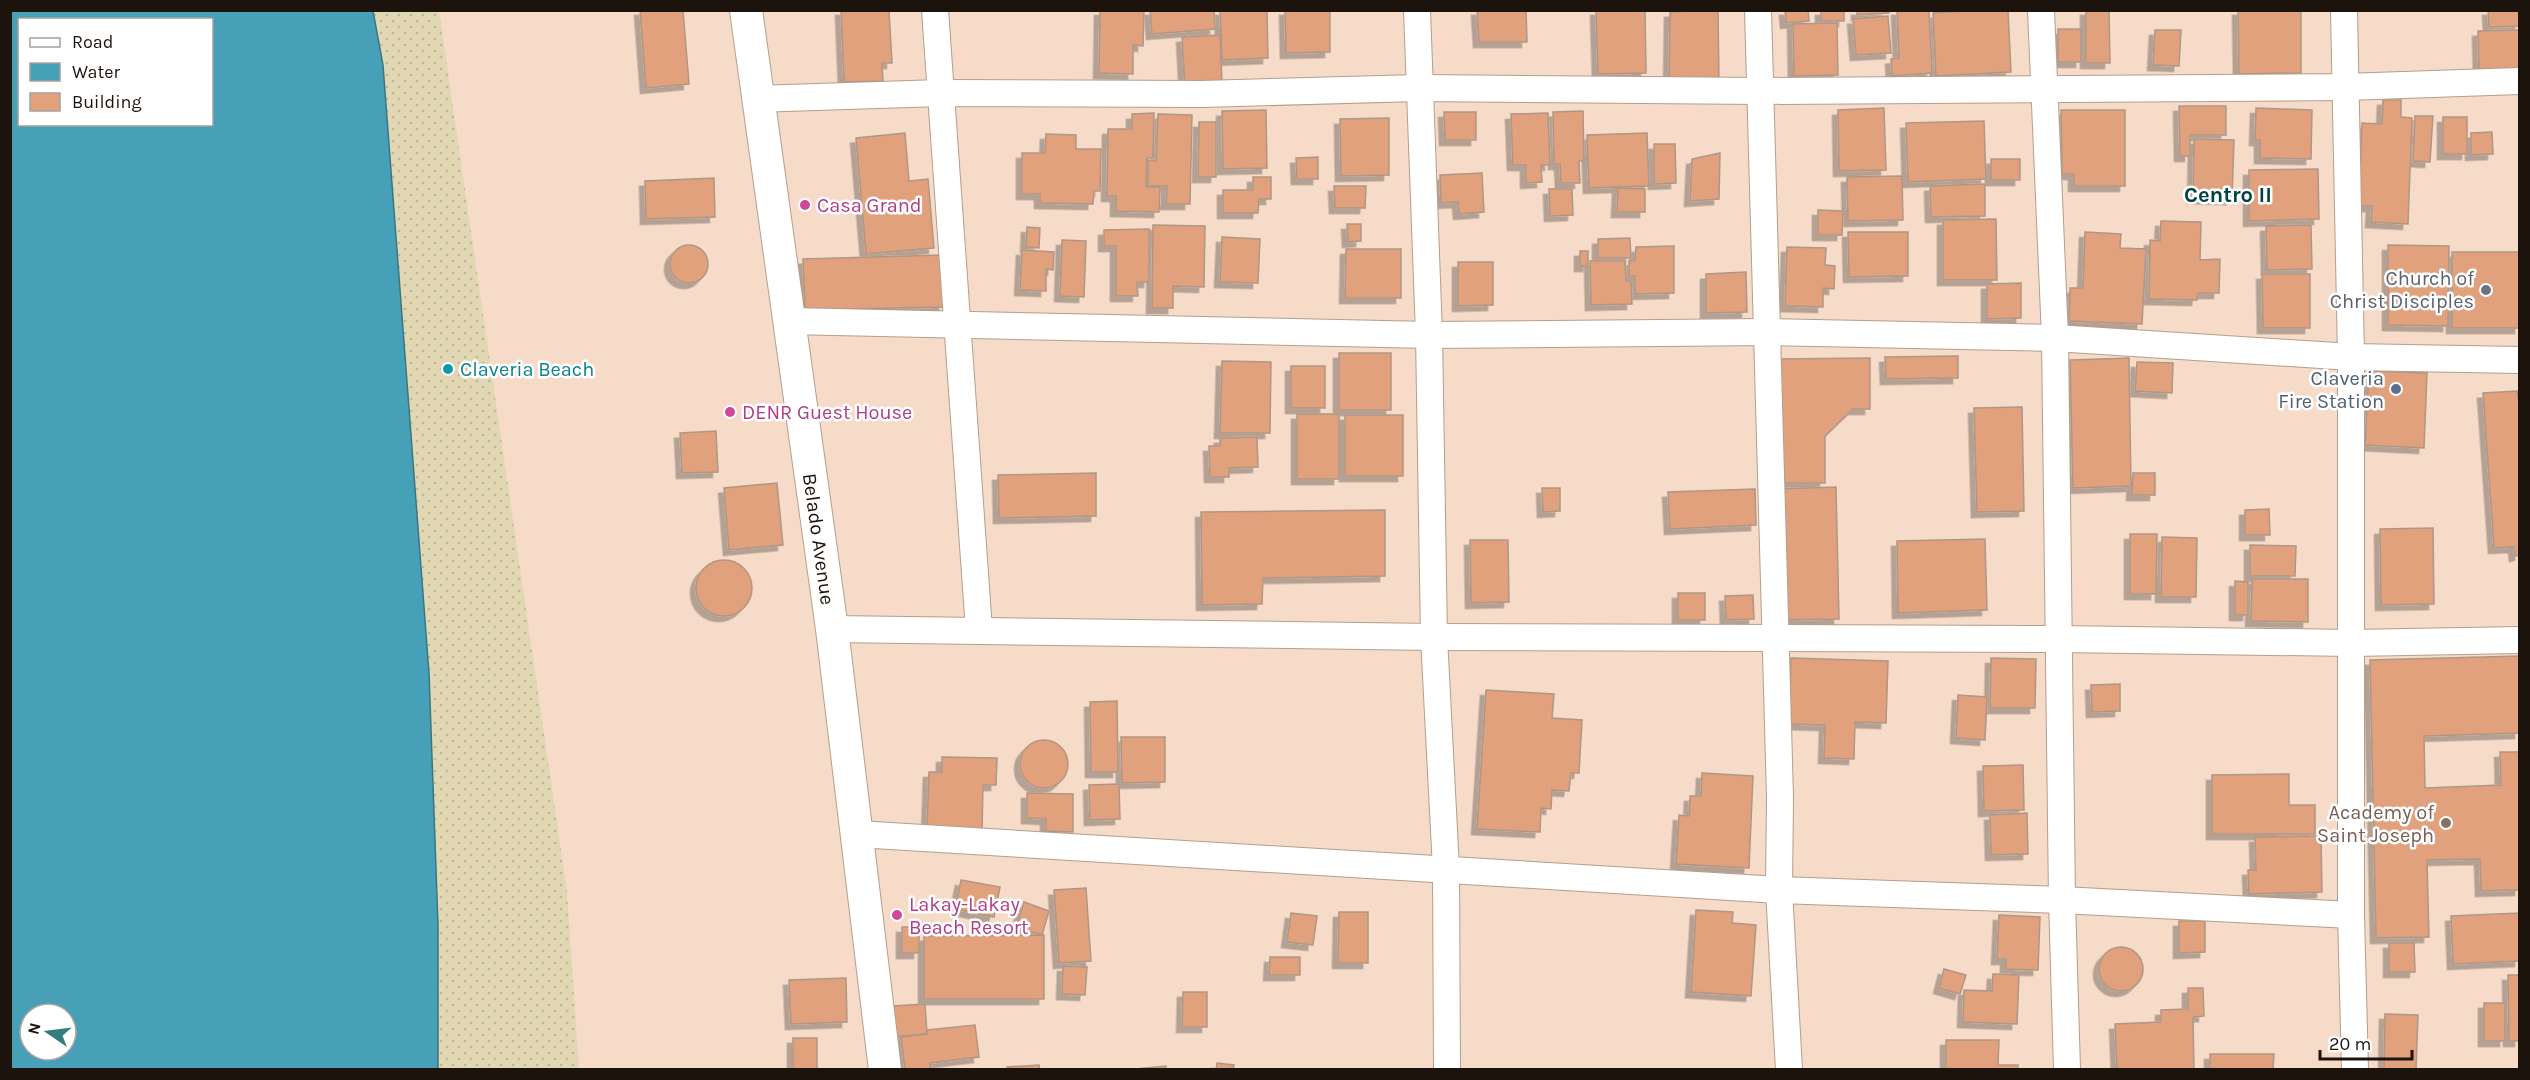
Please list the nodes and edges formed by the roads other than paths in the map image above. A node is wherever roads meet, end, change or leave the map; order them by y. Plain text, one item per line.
1 (746, 10) edge
2 (935, 10) edge
3 (1416, 10) edge
4 (1758, 10) edge
5 (2042, 10) edge
6 (2344, 10) edge
7 (2520, 81) edge
8 (2345, 87) junction
9 (1419, 88) junction
10 (2045, 88) junction
11 (1761, 91) junction
12 (940, 93) junction
13 (757, 99) junction
14 (788, 321) junction
15 (958, 326) junction
16 (1768, 332) junction
17 (1429, 335) junction
18 (2055, 338) junction
19 (2350, 357) junction
20 (2520, 360) edge
21 (832, 629) junction
22 (979, 630) junction
23 (1434, 637) junction
24 (1776, 638) junction
25 (2058, 639) junction
26 (2520, 640) edge
27 (2351, 643) junction
28 (857, 834) junction
29 (1446, 869) junction
30 (1779, 890) junction
31 (2062, 900) junction
32 (2351, 915) junction
33 (885, 1070) edge
34 (1447, 1070) edge
35 (1789, 1070) edge
36 (2067, 1070) edge
37 (2355, 1070) edge

1 - 13 street, Belado Avenue
2 - 12 street
3 - 9 street
4 - 11 street
5 - 10 street
6 - 8 street
7 - 8 street
8 - 10 street
8 - 19 street
9 - 11 street
9 - 12 street
9 - 17 street
10 - 11 street
10 - 18 street
11 - 16 street
12 - 13 street
12 - 15 street
13 - 14 street, Belado Avenue
14 - 15 street
14 - 21 street, Belado Avenue
15 - 17 street
15 - 22 street
16 - 17 street
16 - 18 street
16 - 24 street
17 - 23 street
18 - 19 street
18 - 25 street
19 - 20 street
19 - 27 street
21 - 22 street
21 - 28 street, Belado Avenue
22 - 23 street
23 - 24 street
23 - 29 street
24 - 25 street
24 - 30 street
25 - 27 street
25 - 31 street
26 - 27 street
27 - 32 street
28 - 29 street
28 - 33 street, Belado Avenue
29 - 30 street
29 - 34 street
30 - 31 street
30 - 35 street
31 - 32 street
31 - 36 street
32 - 37 street

